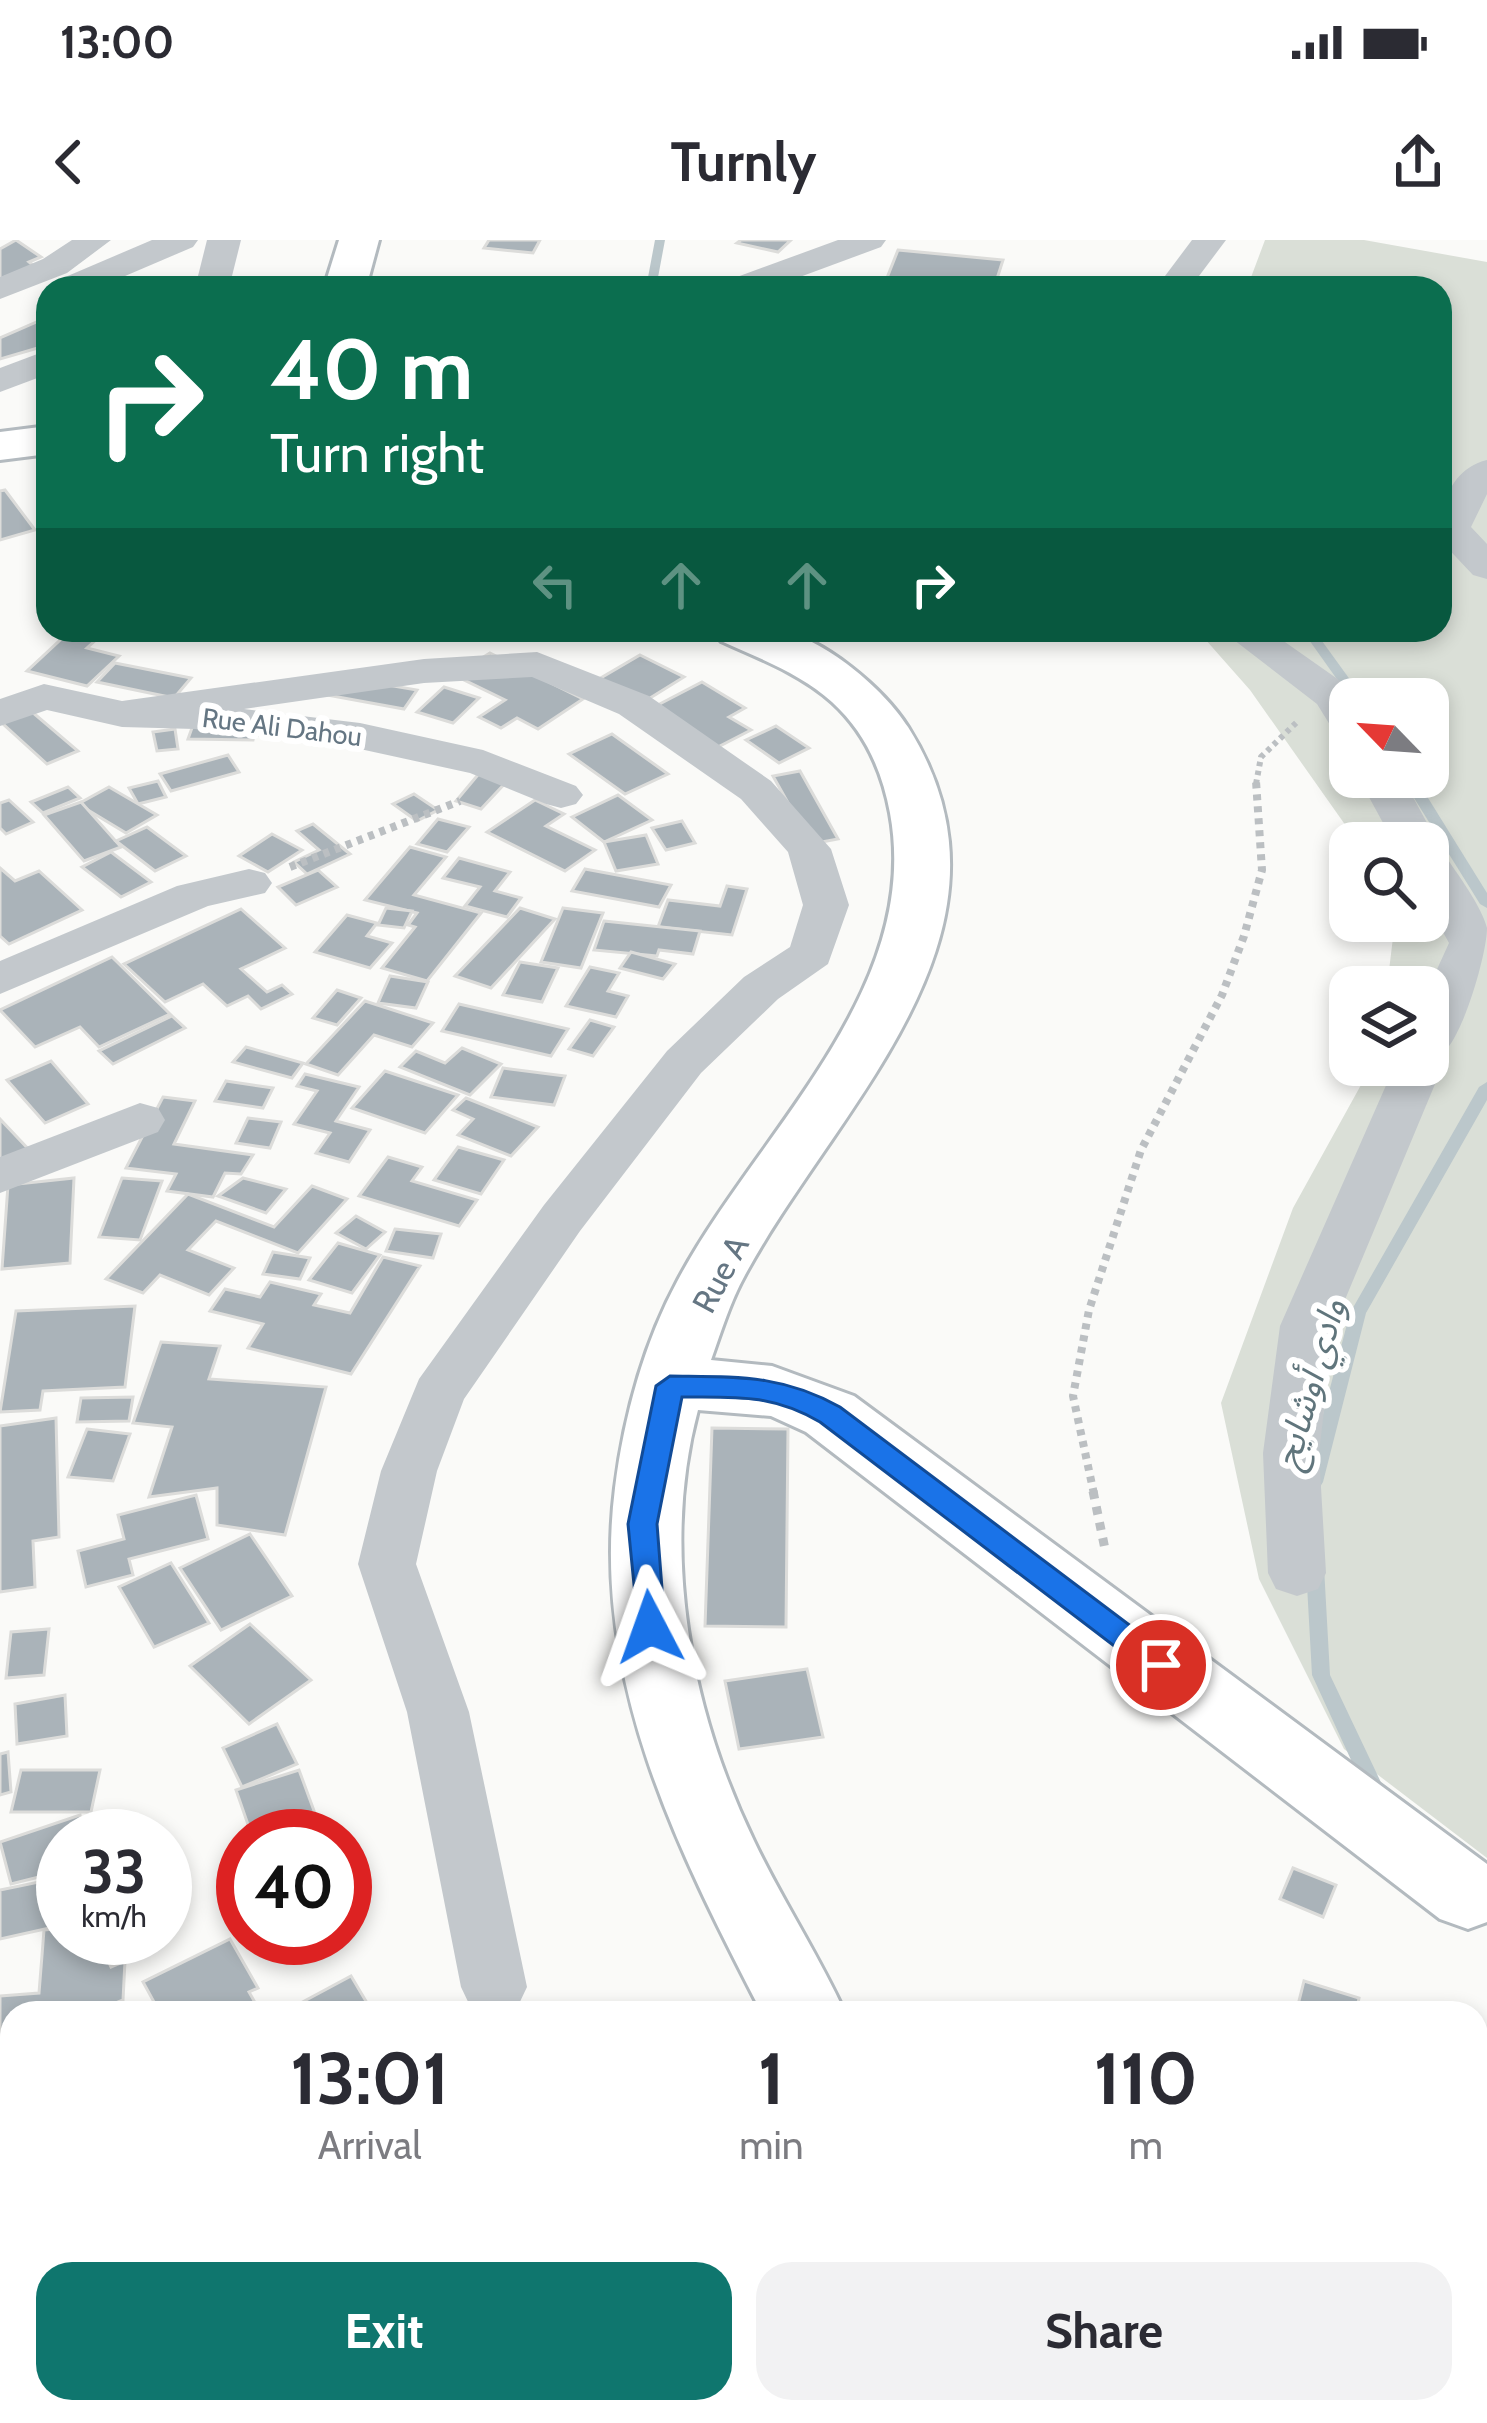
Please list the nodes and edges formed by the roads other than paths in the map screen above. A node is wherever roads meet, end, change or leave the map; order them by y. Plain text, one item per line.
1 (94, 240) edge
2 (181, 240) edge
3 (224, 240) edge
4 (359, 240) edge
5 (869, 240) edge
6 (1209, 240) edge
7 (144, 273) edge
8 (215, 276) edge
9 (348, 276) edge
10 (771, 276) edge
11 (1182, 276) edge
12 (0, 289) edge
13 (36, 301) edge
14 (0, 317) edge
15 (36, 366) edge
16 (0, 381) edge
17 (36, 442) edge
18 (0, 446) edge
19 (1487, 471) edge
20 (1452, 527) edge
21 (1452, 530) edge
22 (1487, 567) edge
23 (762, 642) edge
24 (1256, 642) edge
25 (1329, 700) edge
26 (0, 713) edge
27 (122, 713) junction
28 (561, 795) dead end
29 (249, 883) road end
30 (1449, 902) edge
31 (0, 979) edge
32 (1449, 996) edge
33 (1410, 1086) edge
34 (140, 1120) dead end
35 (0, 1176) edge
36 (670, 1386) junction
37 (1297, 1573) dead end
38 (1468, 1895) dead end
39 (494, 1987) dead end
40 (798, 2001) edge

1 - 12 street
2 - 7 street
3 - 8 street
4 - 9 street
5 - 10 street
6 - 11 street
13 - 14 street
15 - 16 street
17 - 18 street
19 - 20 street
21 - 22 street
23 - 36 street, Rue A
24 - 25 street
26 - 27 street, Rue Ali Dahou
27 - 28 street, Rue Ali Dahou
27 - 39 street
29 - 31 street
30 - 32 street
33 - 37 street
34 - 35 street
36 - 38 street
36 - 40 street, Rue A

